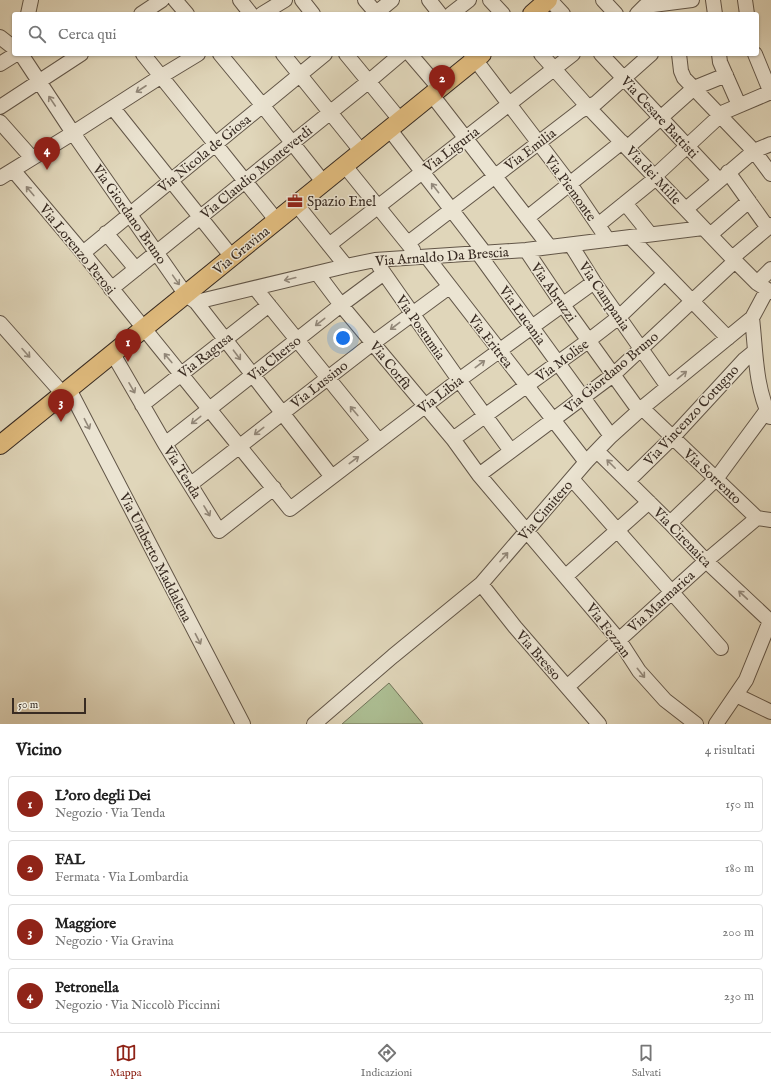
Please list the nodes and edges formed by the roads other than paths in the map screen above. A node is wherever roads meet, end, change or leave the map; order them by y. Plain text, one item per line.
1 (31, 0) edge
2 (162, 0) edge
3 (175, 0) edge
4 (240, 0) edge
5 (285, 0) edge
6 (302, 0) edge
7 (365, 0) edge
8 (392, 0) edge
9 (429, 0) edge
10 (469, 0) edge
11 (490, 0) edge
12 (549, 0) edge
13 (603, 0) edge
14 (692, 0) edge
15 (713, 0) edge
16 (745, 0) edge
17 (666, 6) edge
18 (28, 12) edge
19 (144, 12) edge
20 (185, 12) edge
21 (249, 12) edge
22 (265, 12) edge
23 (311, 12) edge
24 (374, 12) edge
25 (378, 12) edge
26 (438, 12) edge
27 (454, 12) edge
28 (501, 12) edge
29 (534, 12) edge
30 (561, 12) edge
31 (614, 12) edge
32 (639, 12) edge
33 (715, 12) edge
34 (747, 12) edge
35 (0, 37) edge
36 (12, 46) edge
37 (13, 56) edge
38 (22, 56) edge
39 (78, 56) edge
40 (144, 56) edge
41 (195, 56) edge
42 (222, 56) edge
43 (285, 56) edge
44 (323, 56) edge
45 (348, 56) edge
46 (399, 56) edge
47 (411, 56) edge
48 (476, 56) edge
49 (543, 56) edge
50 (571, 56) edge
51 (602, 56) edge
52 (649, 56) edge
53 (679, 56) edge
54 (719, 56) edge
55 (756, 56) edge
56 (0, 64) edge
57 (555, 69) junction
58 (300, 75) junction
59 (726, 75) junction
60 (160, 77) junction
61 (624, 78) junction
62 (39, 82) junction
63 (368, 82) junction
64 (694, 88) junction
65 (436, 92) junction
66 (771, 92) edge
67 (509, 105) junction
68 (739, 105) junction
69 (264, 106) junction
70 (0, 107) edge
71 (588, 107) junction
72 (112, 108) junction
73 (330, 113) junction
74 (720, 115) junction
75 (661, 117) junction
76 (0, 122) edge
77 (395, 125) junction
78 (73, 133) junction
79 (466, 139) junction
80 (292, 142) junction
81 (538, 143) junction
82 (215, 144) junction
83 (625, 144) junction
84 (771, 144) edge
85 (687, 146) junction
86 (754, 151) junction
87 (362, 152) junction
88 (32, 158) junction
89 (345, 166) junction
90 (13, 170) junction
91 (422, 171) junction
92 (771, 174) edge
93 (495, 176) junction
94 (724, 176) junction
95 (655, 177) junction
96 (0, 178) edge
97 (170, 180) junction
98 (245, 181) junction
99 (324, 183) junction
100 (570, 184) junction
101 (748, 201) junction
102 (625, 203) junction
103 (298, 205) junction
104 (378, 206) junction
105 (452, 209) junction
106 (686, 209) junction
107 (130, 214) junction
108 (200, 217) junction
109 (527, 218) junction
110 (277, 221) junction
111 (598, 225) junction
112 (769, 226) edge
113 (707, 232) junction
114 (106, 233) junction
115 (650, 234) junction
116 (630, 236) junction
117 (608, 240) junction
118 (408, 243) junction
119 (571, 244) junction
120 (329, 245) junction
121 (549, 246) junction
122 (526, 250) junction
123 (83, 253) junction
124 (157, 253) junction
125 (481, 253) junction
126 (232, 257) junction
127 (423, 258) junction
128 (734, 259) junction
129 (375, 260) junction
130 (346, 266) junction
131 (136, 269) junction
132 (771, 269) edge
133 (317, 273) junction
134 (384, 273) junction
135 (665, 273) junction
136 (594, 282) junction
137 (449, 287) junction
138 (255, 288) junction
139 (765, 288) edge
140 (111, 289) junction
141 (191, 298) junction
142 (692, 301) junction
143 (269, 305) junction
144 (341, 305) junction
145 (563, 305) junction
146 (412, 314) junction
147 (619, 316) junction
148 (752, 318) junction
149 (0, 324) edge
150 (532, 328) junction
151 (144, 329) junction
152 (728, 338) junction
153 (225, 339) junction
154 (296, 340) junction
155 (588, 340) junction
156 (373, 342) junction
157 (642, 349) junction
158 (499, 350) junction
159 (755, 351) junction
160 (113, 354) junction
161 (558, 363) junction
162 (181, 374) junction
163 (253, 375) junction
164 (613, 375) junction
165 (327, 378) junction
166 (459, 380) junction
167 (527, 386) junction
168 (668, 387) junction
169 (66, 392) junction
170 (583, 397) junction
171 (142, 405) junction
172 (424, 406) junction
173 (642, 408) junction
174 (210, 410) junction
175 (282, 413) junction
176 (769, 415) edge
177 (485, 416) junction
178 (553, 421) junction
179 (611, 436) junction
180 (672, 438) junction
181 (452, 439) junction
182 (379, 441) junction
183 (165, 444) junction
184 (0, 445) edge
185 (240, 446) junction
186 (597, 450) junction
187 (511, 451) junction
188 (586, 462) junction
189 (479, 474) junction
190 (332, 477) junction
191 (572, 479) junction
192 (716, 479) junction
193 (628, 481) junction
194 (191, 484) junction
195 (274, 488) junction
196 (650, 502) junction
197 (290, 509) joint
198 (764, 519) edge
199 (670, 523) junction
200 (618, 530) junction
201 (526, 531) junction
202 (706, 560) junction
203 (566, 576) junction
204 (481, 584) junction
205 (672, 592) junction
206 (770, 621) edge
207 (619, 640) junction
208 (721, 648) dead end
209 (567, 687) junction
210 (736, 695) junction
211 (771, 712) edge
212 (243, 724) edge
213 (314, 724) edge
214 (599, 724) edge
215 (696, 724) edge
216 (716, 724) edge

1 - 18 street
2 - 19 street
3 - 20 street
4 - 21 street
5 - 22 street
6 - 23 street
7 - 24 street
8 - 25 street
9 - 26 street
10 - 27 street
11 - 28 street
12 - 29 main road
12 - 30 street
13 - 31 street
14 - 17 street
15 - 33 street
16 - 34 street
17 - 32 street
35 - 36 street
37 - 56 street
38 - 62 street, Via Giordano Bruno
39 - 62 street
40 - 60 street
41 - 60 street
42 - 69 street
43 - 58 street
44 - 58 street, Via Nicola de Giosa
45 - 63 street, Via Lucania
46 - 63 street, Via Claudio Monteverdi
47 - 65 street
48 - 65 main road, Via Gravina
48 - 67 street, Via Piemonte
49 - 57 street, Via dei Mille
50 - 57 street, Via Liguria
51 - 61 street, Via Cesare Battisti
52 - 61 street, Via Emilia
53 - 64 street
54 - 59 street
55 - 66 street
57 - 67 street, Via Liguria
57 - 71 street, Via dei Mille
58 - 69 street, Via Nicola de Giosa
58 - 73 street
59 - 64 street
59 - 68 street
60 -> 72 street
60 - 82 street
61 - 71 street, Via Emilia
61 - 75 street, Via Cesare Battisti
62 - 70 street
78 -> 62 street, Via Giordano Bruno
63 - 73 street, Via Claudio Monteverdi
63 - 77 street, Via Lucania
64 - 74 street
64 - 75 street
65 - 77 main road, Via Gravina
65 - 79 street
66 - 68 street
67 - 79 street, Via Liguria
67 - 81 street, Via Piemonte
68 - 74 street
69 - 80 street
69 - 82 street, Via Nicola de Giosa
71 - 81 street, Via Emilia
71 - 83 street, Via dei Mille
72 - 78 street
72 - 97 street
73 - 80 street, Via Claudio Monteverdi
73 - 87 street
74 - 85 street
74 - 86 street
75 - 83 street
75 - 85 street, Via Cesare Battisti
76 - 88 street
77 - 87 main road, Via Gravina
77 - 91 street, Via Lucania
78 - 88 street
78 - 107 street, Via Giordano Bruno
79 - 91 street, Via Liguria
79 - 93 street
80 - 98 street, Via Claudio Monteverdi
80 - 99 street
81 - 93 street, Via Emilia
81 - 100 street, Via Piemonte
82 - 97 street, Via Nicola de Giosa
82 - 98 street
83 - 95 street, Via dei Mille
83 - 100 street
84 - 86 street
85 - 94 street, Via Cesare Battisti
85 - 95 street
86 - 92 street
86 - 94 street
87 - 89 main road, Via Gravina
88 - 90 street
89 - 99 main road, Via Gravina
89 - 104 street, Via Eritrea
90 - 96 street
123 -> 90 street, Via Lorenzo Perosi
91 - 104 street, Via Liguria
105 -> 91 street, Via Lucania
93 - 105 street, Via Emilia
93 - 109 street
94 - 101 street, Via Cesare Battisti
94 - 106 street
95 - 102 street
95 - 106 street, Via dei Mille
97 - 107 street, Via Nicola de Giosa
97 - 108 street
98 - 108 street, Via Claudio Monteverdi
98 - 110 street
99 - 103 main road, Via Gravina
100 - 109 street
100 - 111 street, Via Piemonte
101 - 112 street, Via Cesare Battisti
101 - 113 street
102 - 111 street
102 - 115 street
103 - 110 main road, Via Gravina
103 - 120 street
104 - 118 street, Via Eritrea
104 - 120 street, Via Liguria
105 - 118 street, Via Emilia
105 - 125 street, Via Lucania
106 - 113 street, Via dei Mille
107 - 114 street, Via Nicola de Giosa
107 - 124 street, Via Giordano Bruno
108 - 124 street, Via Claudio Monteverdi
108 - 126 street
109 - 121 street
110 - 126 main road, Via Gravina
111 - 117 street, Via Piemonte
112 - 128 street, Via Giordano Bruno
113 - 115 street, Via Arnaldo Da Brescia
113 - 128 street, Via dei Mille
114 - 123 street, Via Nicola de Giosa
114 - 131 street
115 - 116 street, Via Arnaldo Da Brescia
116 - 117 street, Via Arnaldo Da Brescia
116 - 135 street
117 - 119 street, Via Arnaldo Da Brescia
118 - 127 street, Via Eritrea
119 - 121 street, Via Arnaldo Da Brescia
119 - 136 street, Via Campania
120 - 130 street
121 - 122 street, Via Arnaldo Da Brescia
122 - 125 street, Via Arnaldo Da Brescia
122 - 145 street, Via Abruzzi
123 - 140 street, Via Lorenzo Perosi
124 - 131 street, Via Claudio Monteverdi
124 -> 141 street, Via Giordano Bruno
125 - 127 street, Via Arnaldo Da Brescia
125 - 150 street, Via Lucania
126 - 141 main road, Via Gravina
127 - 129 street, Via Arnaldo Da Brescia
127 - 137 street, Via Eritrea
128 - 139 street, Via dei Mille
128 - 142 street, Via Giordano Bruno
129 - 130 street, Via Arnaldo Da Brescia
129 - 134 street, Via Postumia
130 - 133 street, Via Arnaldo Da Brescia
131 - 140 street, Via Claudio Monteverdi
132 - 139 street, Via Cimitero
133 -> 138 street, Via Arnaldo Da Brescia
133 - 144 street, Via Corfù
134 - 144 street, Via Cherso
134 - 146 street, Via Postumia
135 - 142 street
135 - 147 street, Via Molise
136 - 145 street, Via Libia
136 - 147 street, Via Campania
137 - 146 street, Via Lussino
137 - 158 street, Via Eritrea
138 - 141 street, Via Arnaldo Da Brescia
138 - 143 street
139 - 148 street, Via Cimitero
140 - 151 street, Via Lorenzo Perosi
141 - 151 main road, Via Gravina
141 - 153 street, Via Giordano Bruno
142 - 152 street
142 - 157 street, Via Giordano Bruno
143 - 153 street, Via Ragusa
143 - 154 street
144 -> 154 street, Via Cherso
144 - 156 street, Via Corfù
145 - 150 street, Via Libia
145 - 155 street, Via Abruzzi
146 -> 156 street, Via Lussino
146 - 166 street, Via Postumia
147 - 155 street, Via Molise
147 - 157 street, Via Campania
148 - 152 street, Via Cimitero
148 - 159 street
149 -> 169 street, Via Umberto Maddalena
150 - 158 street, Via Libia
150 - 161 street, Via Lucania
151 - 160 main road, Via Gravina
162 -> 151 street, Via Lorenzo Perosi
168 -> 152 street, Via Cimitero
153 - 162 street, Via Ragusa
153 -> 163 street, Via Giordano Bruno
154 - 163 street, Via Cherso
154 - 165 street
155 - 161 street, Via Molise
155 - 164 street, Via Abruzzi
156 - 165 street, Via Lussino
156 - 172 street, Via Corfù
157 - 164 street, Via Giordano Bruno
157 - 168 street, Via Campania
166 -> 158 street, Via Libia
158 - 167 street, Via Eritrea
159 - 176 street
159 - 180 street, Via Vincenzo Cotugno
160 - 169 main road, Via Gravina
160 -> 171 street, Via Tenda
161 - 167 street, Via Molise
161 - 170 street, Via Lucania
162 - 171 street, Via Ragusa
162 - 174 street, Via Lorenzo Perosi
163 - 174 street, Via Cherso
163 - 175 street, Via Giordano Bruno
164 - 170 street, Via Giordano Bruno
164 - 173 street, Via Abruzzi
165 - 175 street, Via Lussino
182 -> 165 street
166 - 172 street, Via Libia
166 - 177 street, Via Postumia
167 - 177 street, Via Molise
167 - 178 street, Via Eritrea
168 - 173 street, Via Cimitero
169 - 184 main road, Via Gravina
169 -> 212 street, Via Umberto Maddalena
170 - 178 street, Via Giordano Bruno
170 - 179 street, Via Lucania
171 - 183 street, Via Tenda
172 - 181 street, Via Corfù
172 - 182 street, Via Libia
173 - 179 street, Via Cimitero
173 - 180 street, Via Sorrento
174 -> 183 street, Via Cherso
174 - 185 street, Via Lorenzo Perosi
175 -> 185 street, Via Lussino
175 - 190 street, Via Giordano Bruno
176 - 192 street
177 - 181 street, Via Molise
177 - 187 street, Via Postumia
178 - 187 street, Via Giordano Bruno
178 - 188 street, Via Eritrea
179 - 186 street, Via Cimitero
180 - 192 street, Via Sorrento
180 - 193 street, Via Vincenzo Cotugno
181 - 189 street, Via Corfù
190 -> 182 street, Via Libia
183 - 194 street, Via Tenda
185 - 194 street, Via Lussino
185 - 195 street, Via Lorenzo Perosi
186 - 188 street, Via Cimitero
193 -> 186 street, Via Cirenaica
187 - 189 street, Via Giordano Bruno
188 - 191 street, Via Cimitero
189 - 201 street, Via Corfù
190 - 197 street, Via Libia
191 - 200 street
191 - 201 street, Via Cimitero
192 - 198 street, Via Sorrento
192 - 199 street
193 - 196 street, Via Cirenaica
194 -> 195 street, Via Tenda
195 - 197 street, Via Lorenzo Perosi
196 - 199 street, Via Cirenaica
196 - 200 street
198 - 202 street, Via Marmarica
199 - 202 street, Via Cirenaica
200 - 203 street
200 - 205 street
201 - 203 street, Via Fezzan
204 -> 201 street, Via Cimitero
202 - 205 street, Via Marmarica
206 -> 202 street, Via Cirenaica
203 - 207 street, Via Fezzan
204 - 209 street, Via Bresso
204 - 213 street, Via Cimitero
205 - 207 street, Via Marmarica
205 - 208 street
206 - 210 street
207 - 209 street, Via Marmarica
207 -> 215 street, Via Fezzan
209 - 214 street, Via Bresso
210 - 211 street
210 - 216 street

